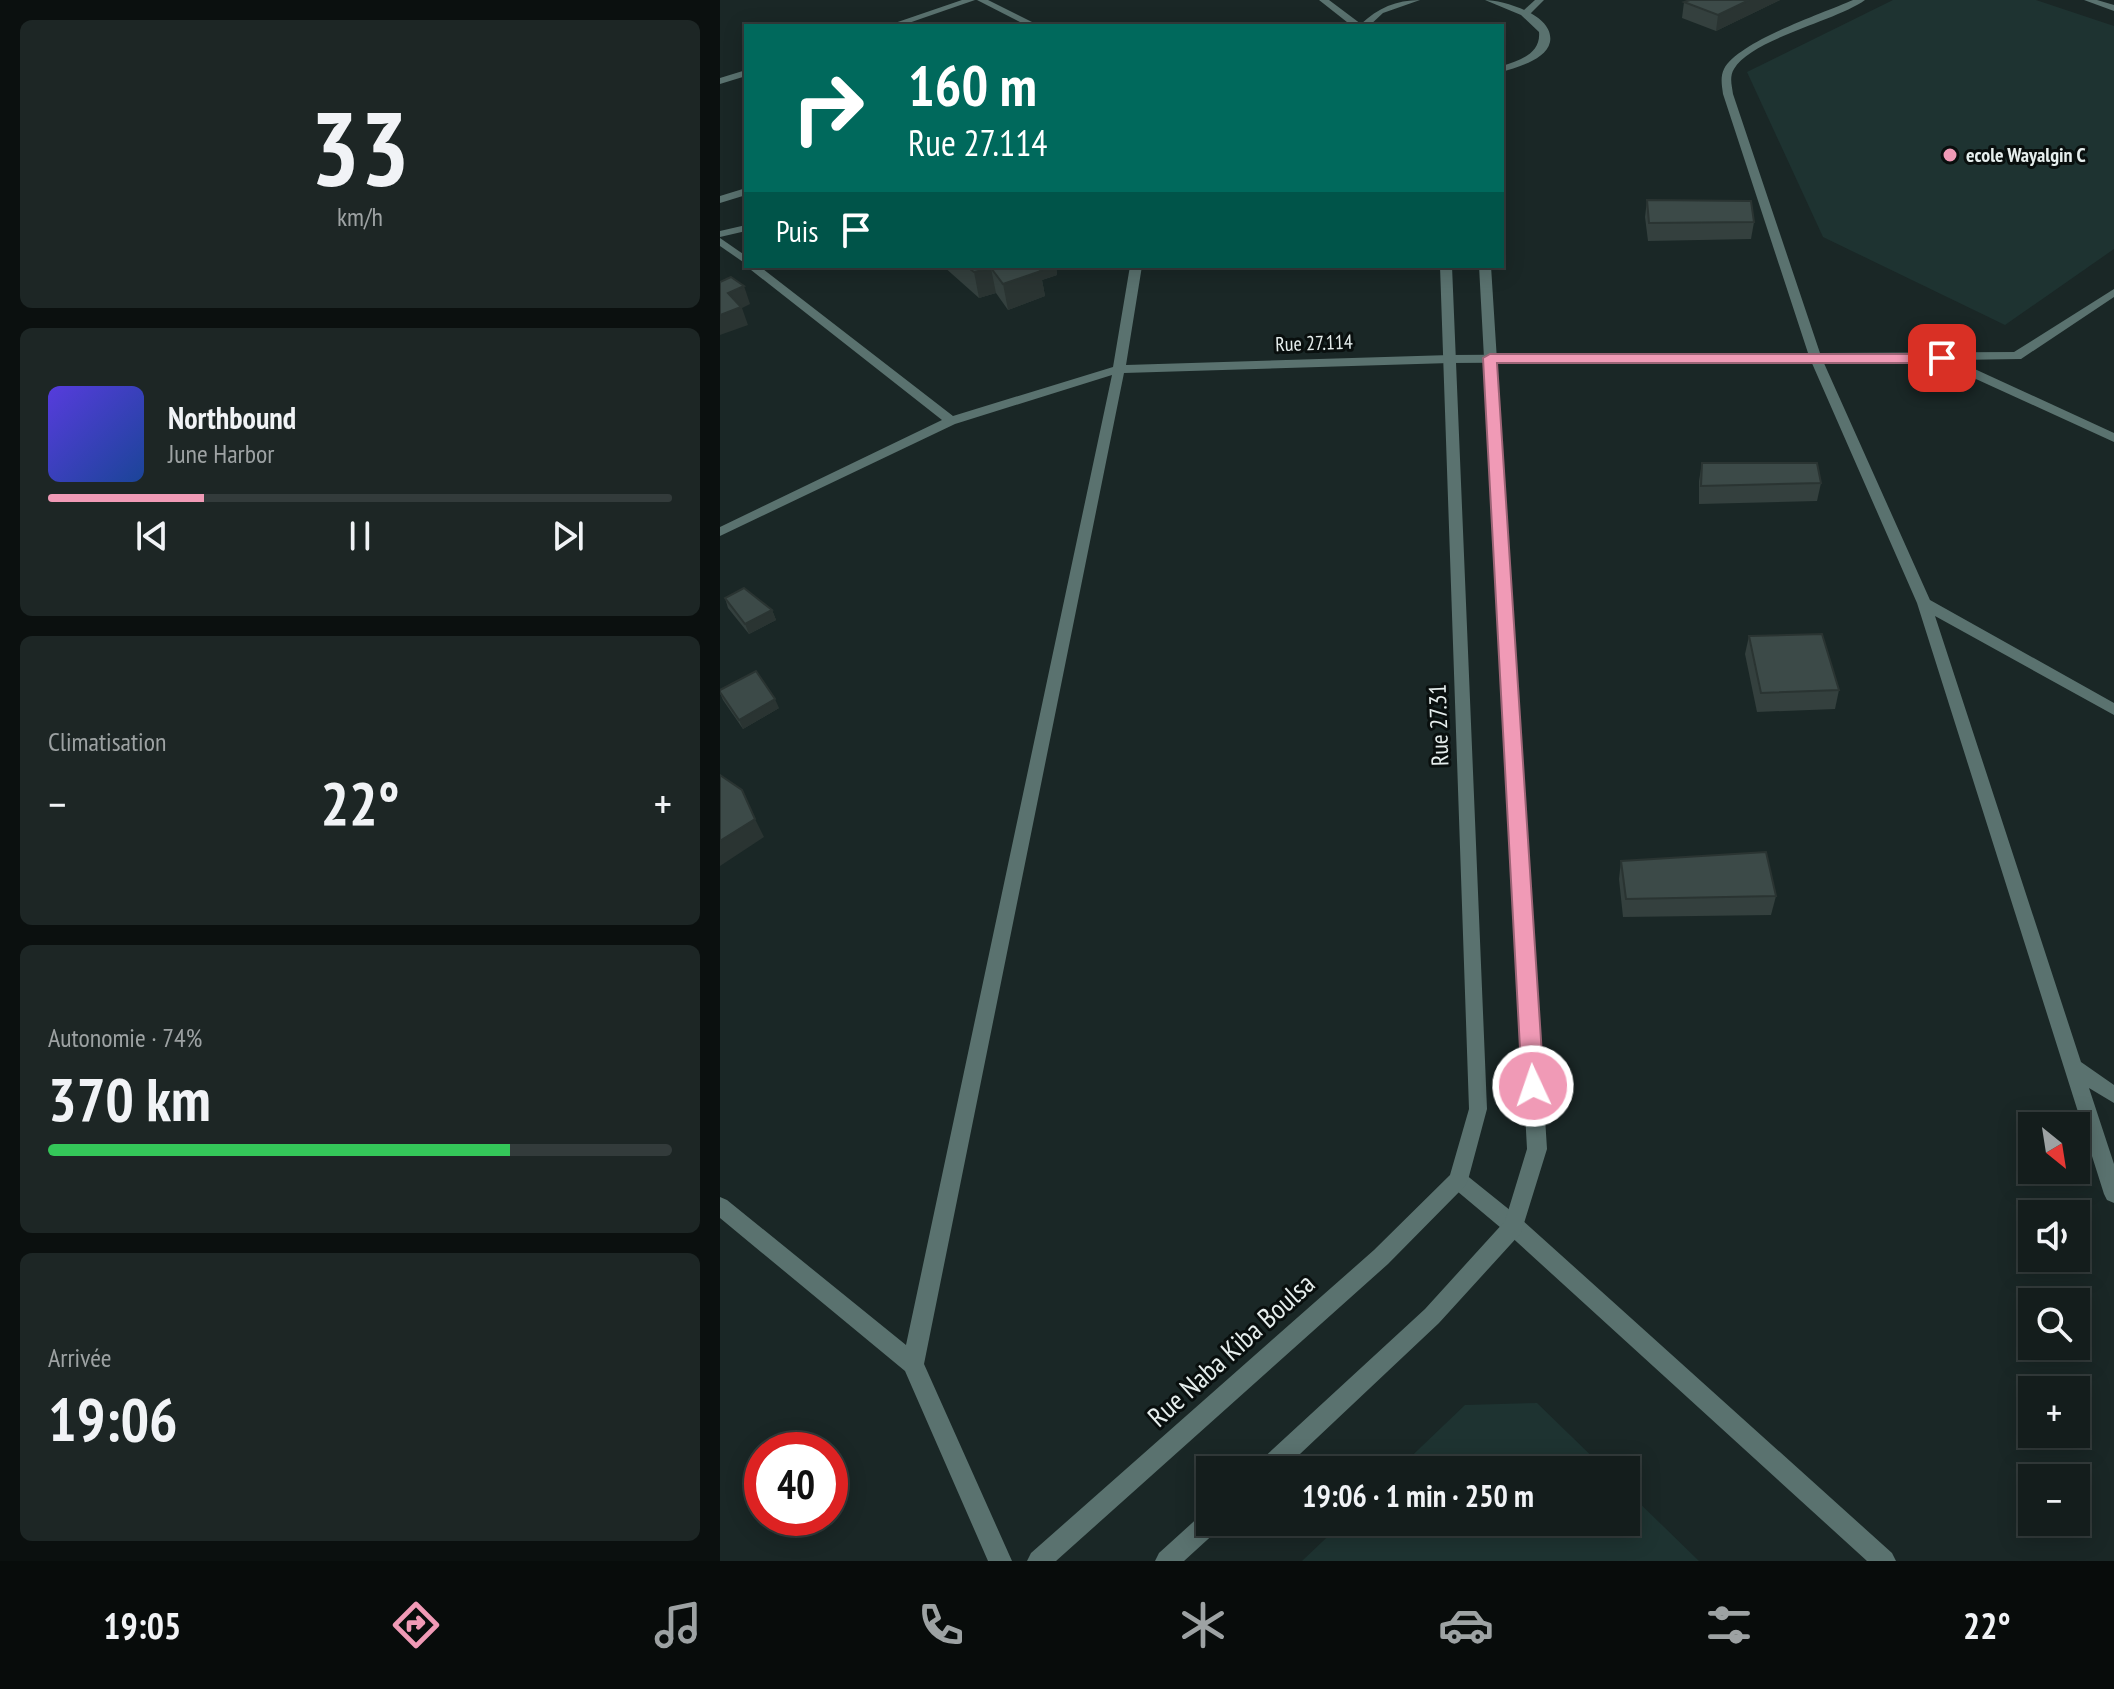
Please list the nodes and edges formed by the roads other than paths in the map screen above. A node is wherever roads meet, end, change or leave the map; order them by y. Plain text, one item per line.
1 (971, 0) edge
2 (981, 0) edge
3 (1323, 0) edge
4 (1416, 0) edge
5 (1489, 0) edge
6 (1540, 0) edge
7 (1861, 0) edge
8 (2088, 0) edge
9 (2114, 8) edge
10 (1527, 12) junction
11 (897, 24) edge
12 (1031, 24) edge
13 (1355, 24) edge
14 (1366, 24) edge
15 (1504, 70) edge
16 (744, 74) edge
17 (720, 81) edge
18 (744, 192) edge
19 (720, 200) edge
20 (744, 228) edge
21 (720, 234) edge
22 (720, 241) edge
23 (744, 259) edge
24 (755, 268) edge
25 (1136, 268) edge
26 (1446, 268) edge
27 (1485, 268) edge
28 (2114, 292) edge
29 (1490, 358) junction
30 (1942, 358) junction
31 (1450, 359) junction
32 (1816, 359) junction
33 (1119, 369) junction
34 (951, 421) junction
35 (2114, 438) edge
36 (720, 532) edge
37 (1924, 603) junction
38 (2114, 710) edge
39 (2075, 1068) junction
40 (2114, 1095) edge
41 (1458, 1180) junction
42 (2114, 1194) edge
43 (720, 1206) edge
44 (1514, 1226) junction
45 (913, 1364) junction
46 (1282, 1456) edge
47 (1196, 1535) edge
48 (1000, 1561) edge
49 (1039, 1561) edge
50 (1167, 1561) edge
51 (1884, 1561) edge

1 - 11 street
2 - 12 street
3 - 13 street
4 - 14 street
5 - 10 street
6 - 10 street
7 - 32 street
8 - 9 street
10 - 15 street
16 - 17 street
18 - 19 street
20 - 21 street
22 - 23 street
24 - 34 street
25 - 33 street
26 - 31 street, Rue 27.31
27 - 29 street
28 - 30 street, Rue 27.114
29 - 31 street, Rue 27.114
29 - 32 street, Rue 27.114
29 - 44 street
30 - 32 street, Rue 27.114
30 - 35 street
31 - 33 street, Rue 27.114
31 - 41 street, Rue 27.31
32 - 37 street
33 - 34 street, Rue 27.114
33 - 45 street
34 - 36 street, Rue 27.114
37 - 38 street
37 - 39 street
39 - 40 street
39 - 42 street
41 - 44 street
41 - 49 street, Rue Naba Kiba Boulsa
43 - 45 street
44 - 46 street
44 - 51 street
45 - 48 street
47 - 50 street

